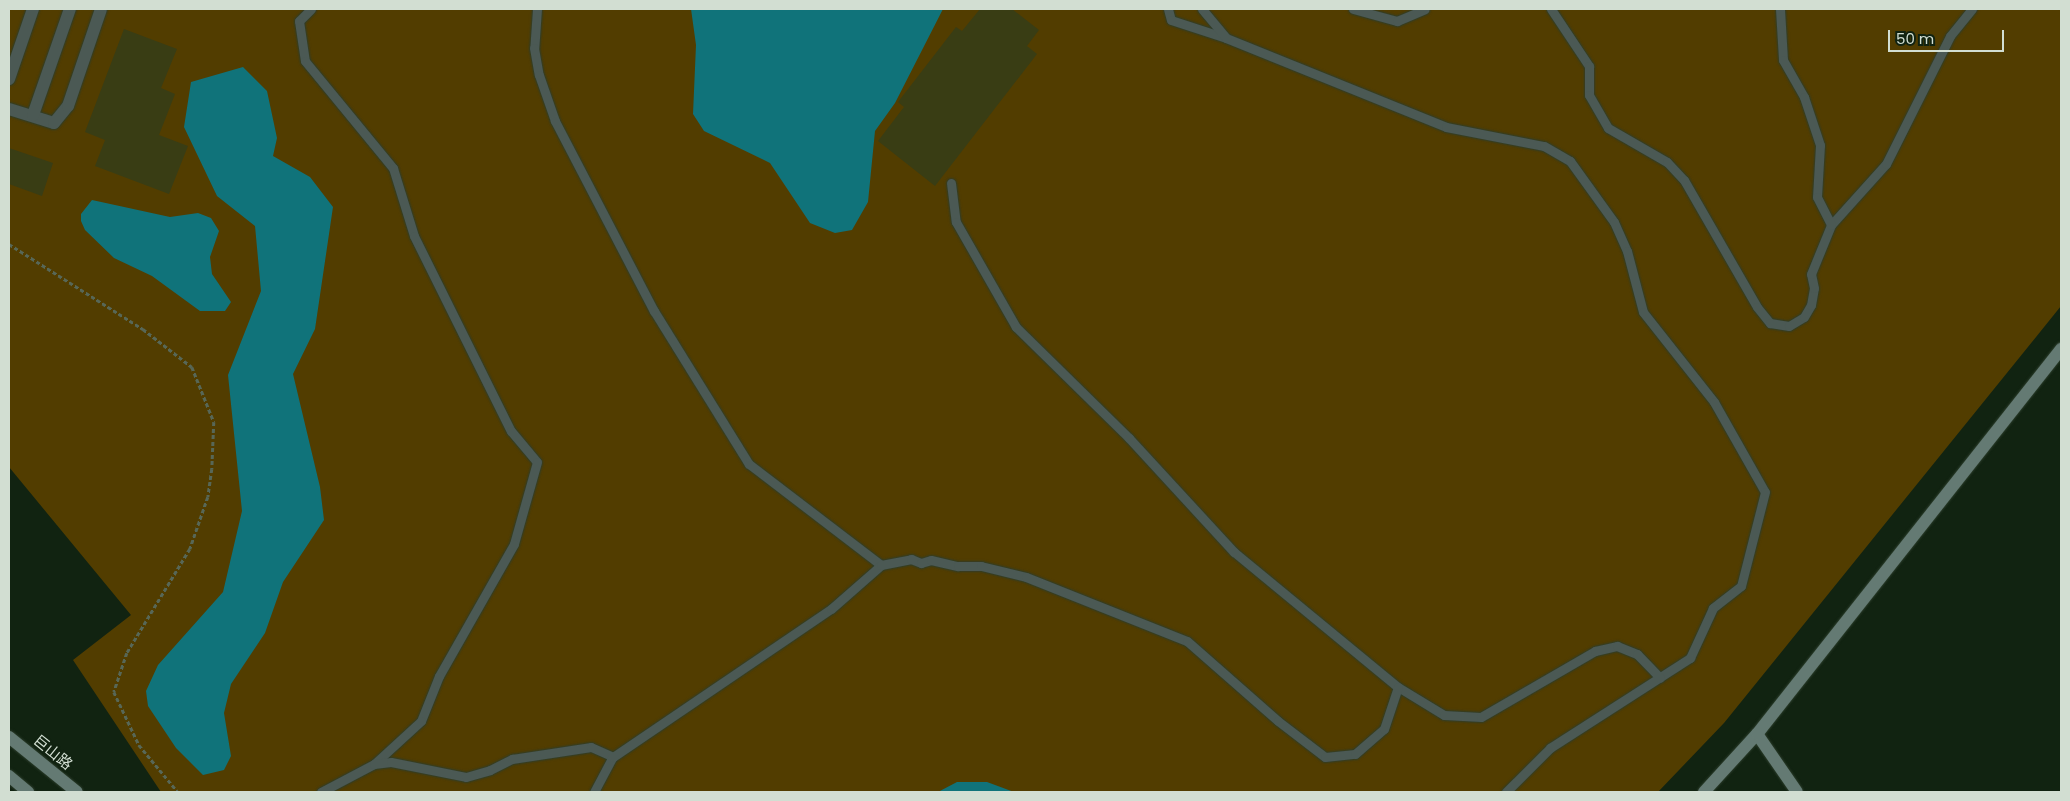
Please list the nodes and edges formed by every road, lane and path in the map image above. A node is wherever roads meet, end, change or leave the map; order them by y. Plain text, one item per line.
1 (33, 9) edge
2 (70, 9) edge
3 (101, 9) edge
4 (311, 9) edge
5 (537, 9) edge
6 (1168, 9) edge
7 (1202, 9) edge
8 (1353, 9) edge
9 (1426, 9) edge
10 (1551, 9) edge
11 (1780, 9) edge
12 (1972, 9) edge
13 (1226, 38) junction
14 (9, 79) edge
15 (9, 109) edge
16 (33, 115) junction
17 (951, 183) dead end
18 (1831, 225) junction
19 (9, 244) edge
20 (2061, 349) edge
21 (881, 565) junction
22 (1660, 678) junction
23 (1398, 687) junction
24 (1757, 734) junction
25 (9, 737) edge
26 (613, 757) junction
27 (374, 764) junction
28 (9, 776) edge
29 (28, 792) edge
30 (77, 792) edge
31 (178, 792) edge
32 (321, 792) edge
33 (594, 792) edge
34 (1506, 792) edge
35 (1704, 792) edge
36 (1797, 792) edge

1 - 14 street
2 - 16 street
3 - 16 street
4 - 27 lane
5 - 21 lane
6 - 13 lane
7 - 13 lane
8 - 9 lane
10 - 18 lane
11 - 18 lane
12 - 18 lane
13 - 22 lane
15 - 16 street
17 - 23 lane
19 - 31 path
20 - 24 street
21 - 23 lane
21 - 26 lane
22 - 23 lane
22 - 34 lane
24 - 35 street
24 - 36 street
25 - 30 street, 巨山路
26 - 27 lane
26 - 33 lane
27 - 32 lane
28 - 29 street

